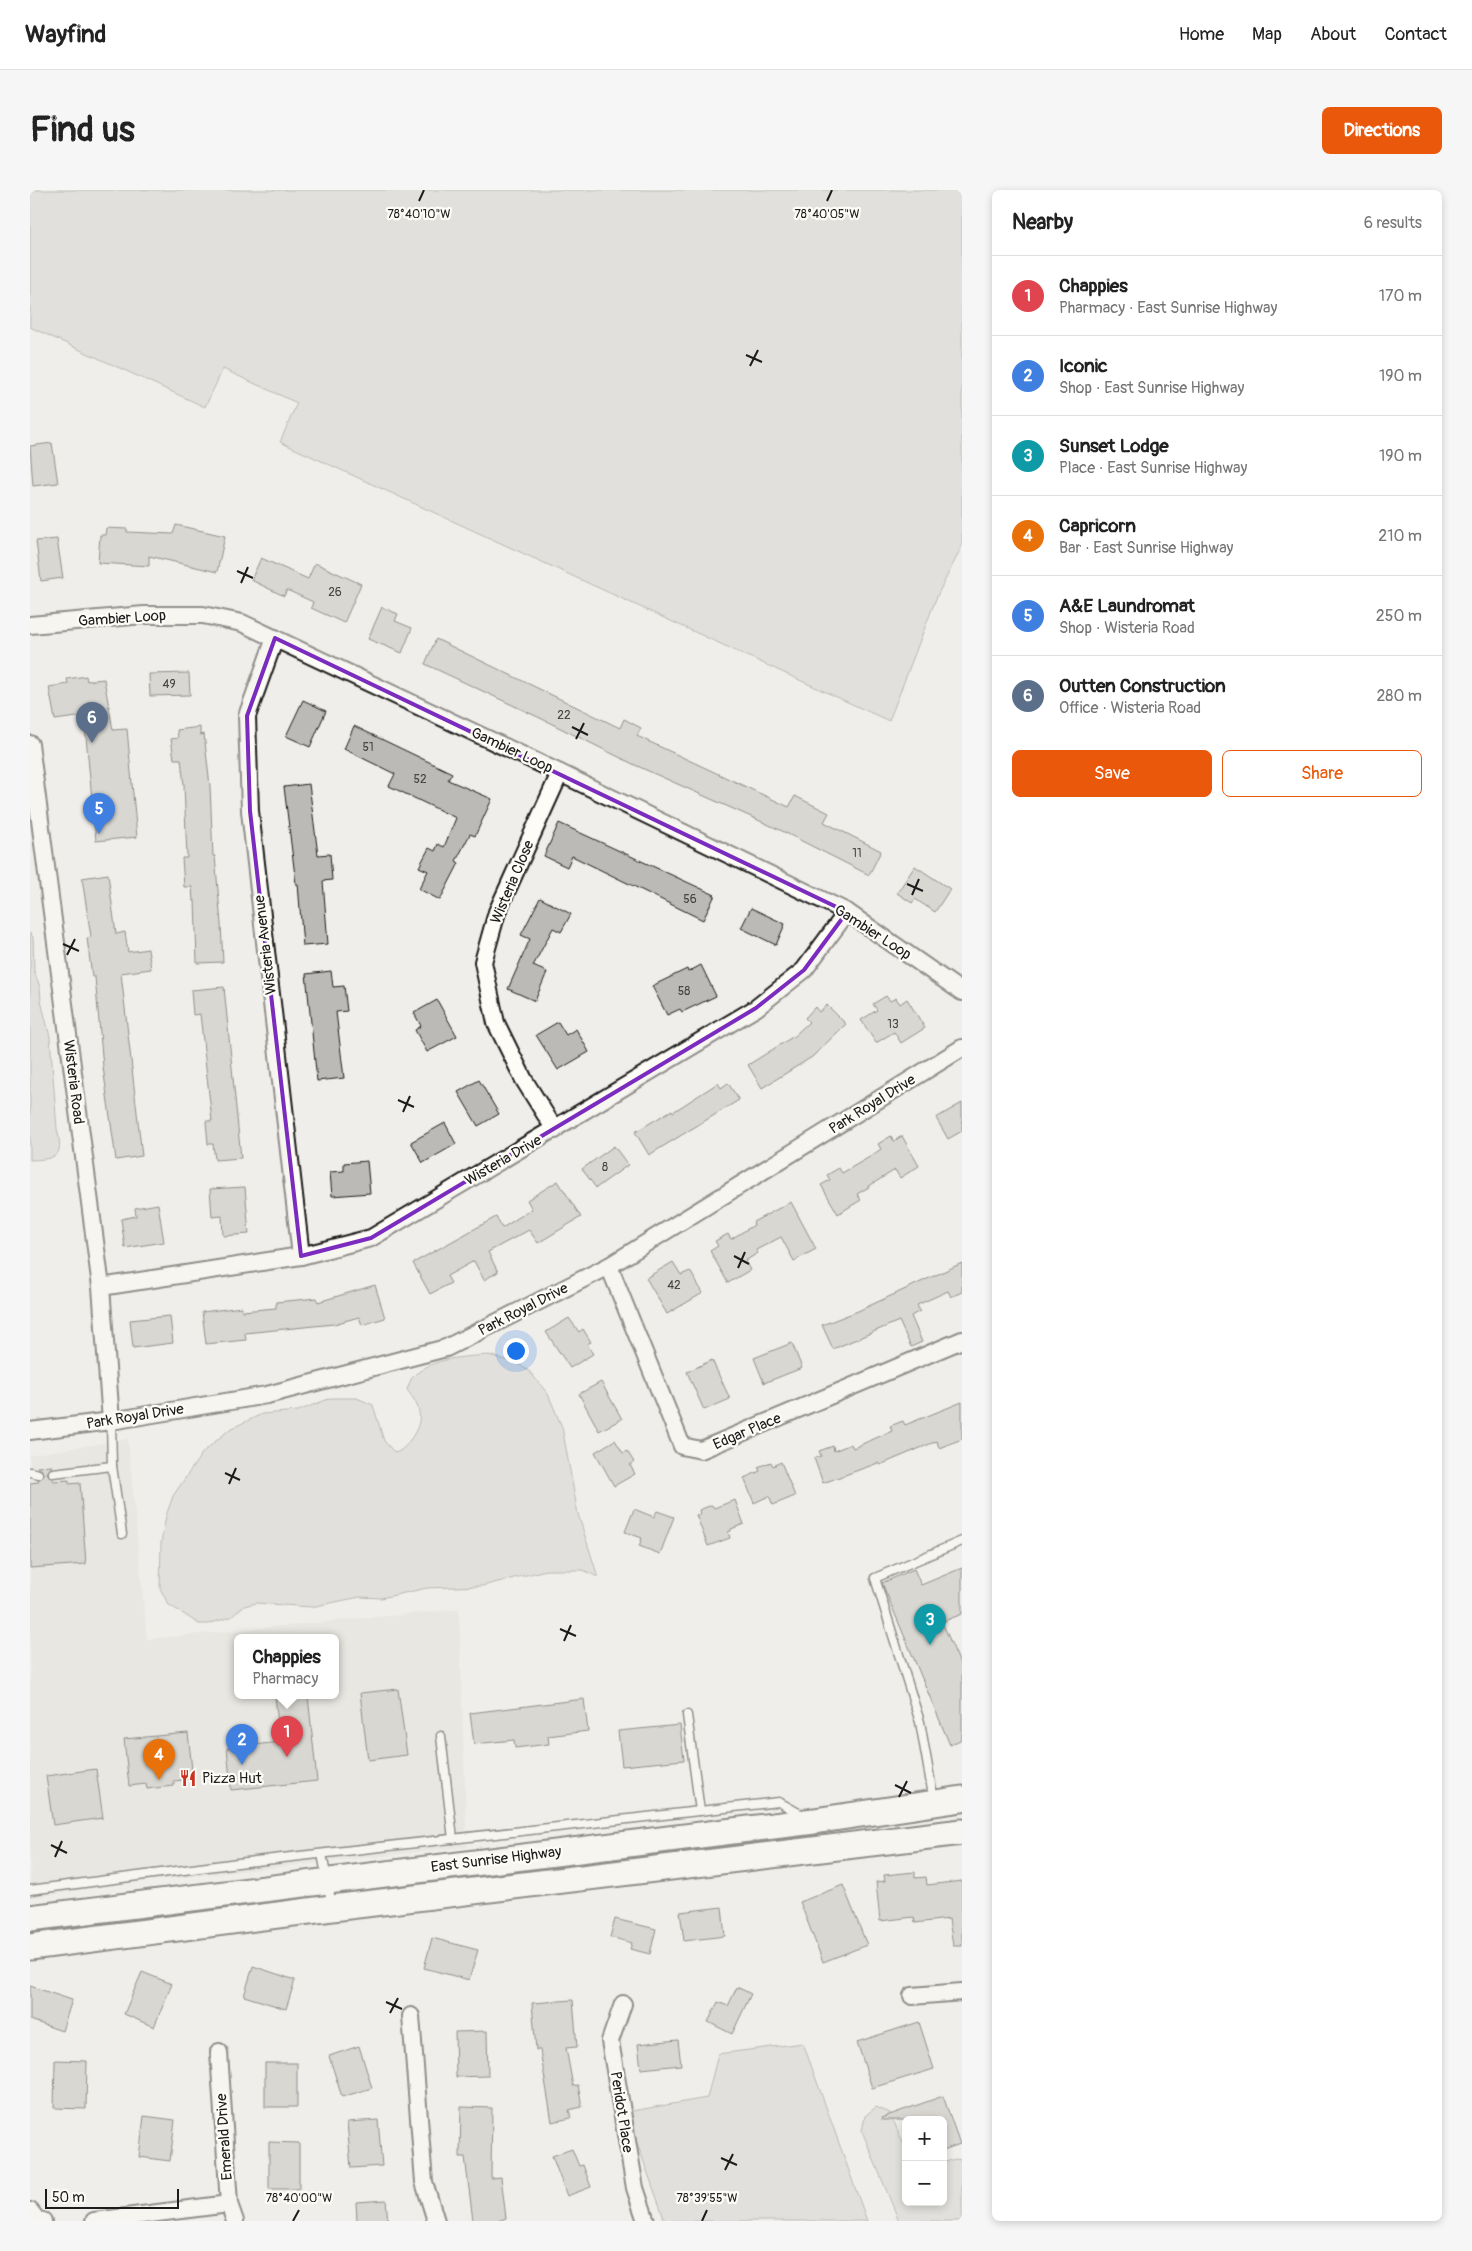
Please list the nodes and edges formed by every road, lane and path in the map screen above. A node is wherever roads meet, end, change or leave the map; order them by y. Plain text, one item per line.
1 (30, 625) edge
2 (275, 638) junction
3 (30, 744) edge
4 (560, 773) junction
5 (847, 912) junction
6 (962, 992) edge
7 (962, 1048) edge
8 (555, 1130) junction
9 (301, 1256) junction
10 (609, 1266) junction
11 (101, 1287) junction
12 (962, 1340) edge
13 (111, 1421) junction
14 (30, 1431) edge
15 (112, 1466) junction
16 (53, 1473) dead end
17 (122, 1534) dead end
18 (962, 1542) edge
19 (688, 1715) dead end
20 (441, 1736) dead end
21 (962, 1799) edge
22 (934, 1802) junction
23 (700, 1811) junction
24 (962, 1832) edge
25 (815, 1835) junction
26 (452, 1839) junction
27 (322, 1854) junction
28 (328, 1880) junction
29 (30, 1890) edge
30 (332, 1908) junction
31 (30, 1918) edge
32 (30, 1947) edge
33 (962, 1992) edge
34 (912, 1996) dead end
35 (623, 2004) dead end
36 (411, 2016) dead end
37 (219, 2052) dead end
38 (229, 2204) junction
39 (30, 2211) edge
40 (43, 2221) edge
41 (94, 2221) edge
42 (235, 2221) edge
43 (436, 2221) edge
44 (646, 2221) edge

1 - 2 street, Gambier Loop
2 - 4 street, Gambier Loop
2 - 9 street, Wisteria Avenue
3 - 11 street, Wisteria Road
4 - 5 street, Gambier Loop
4 - 8 street, Wisteria Close
5 - 6 street, Gambier Loop
5 - 8 street, Wisteria Drive
7 - 10 street, Park Royal Drive
8 - 9 street, Wisteria Drive
9 - 11 street, Wisteria Drive
10 - 12 street, Edgar Place
10 - 13 street, Park Royal Drive
11 - 13 street, Wisteria Road
13 - 14 street, Park Royal Drive
13 - 15 lane
15 - 16 lane
15 - 17 lane
18 - 22 lane
19 - 23 lane
20 - 26 lane
21 - 22 main road, East Sunrise Highway
22 - 25 main road, East Sunrise Highway
23 - 25 lane
23 - 26 lane
24 - 25 main road, East Sunrise Highway
25 - 28 main road, East Sunrise Highway
25 - 30 main road, East Sunrise Highway
26 - 27 lane
27 - 28 lane
27 - 29 lane
28 - 30 lane
28 - 31 main road, East Sunrise Highway
30 - 32 main road, East Sunrise Highway
33 - 34 street
35 - 44 street, Peridot Place
36 - 43 street
37 - 38 street, Emerald Drive
38 - 41 street
38 - 42 street, Emerald Drive
39 - 40 street

